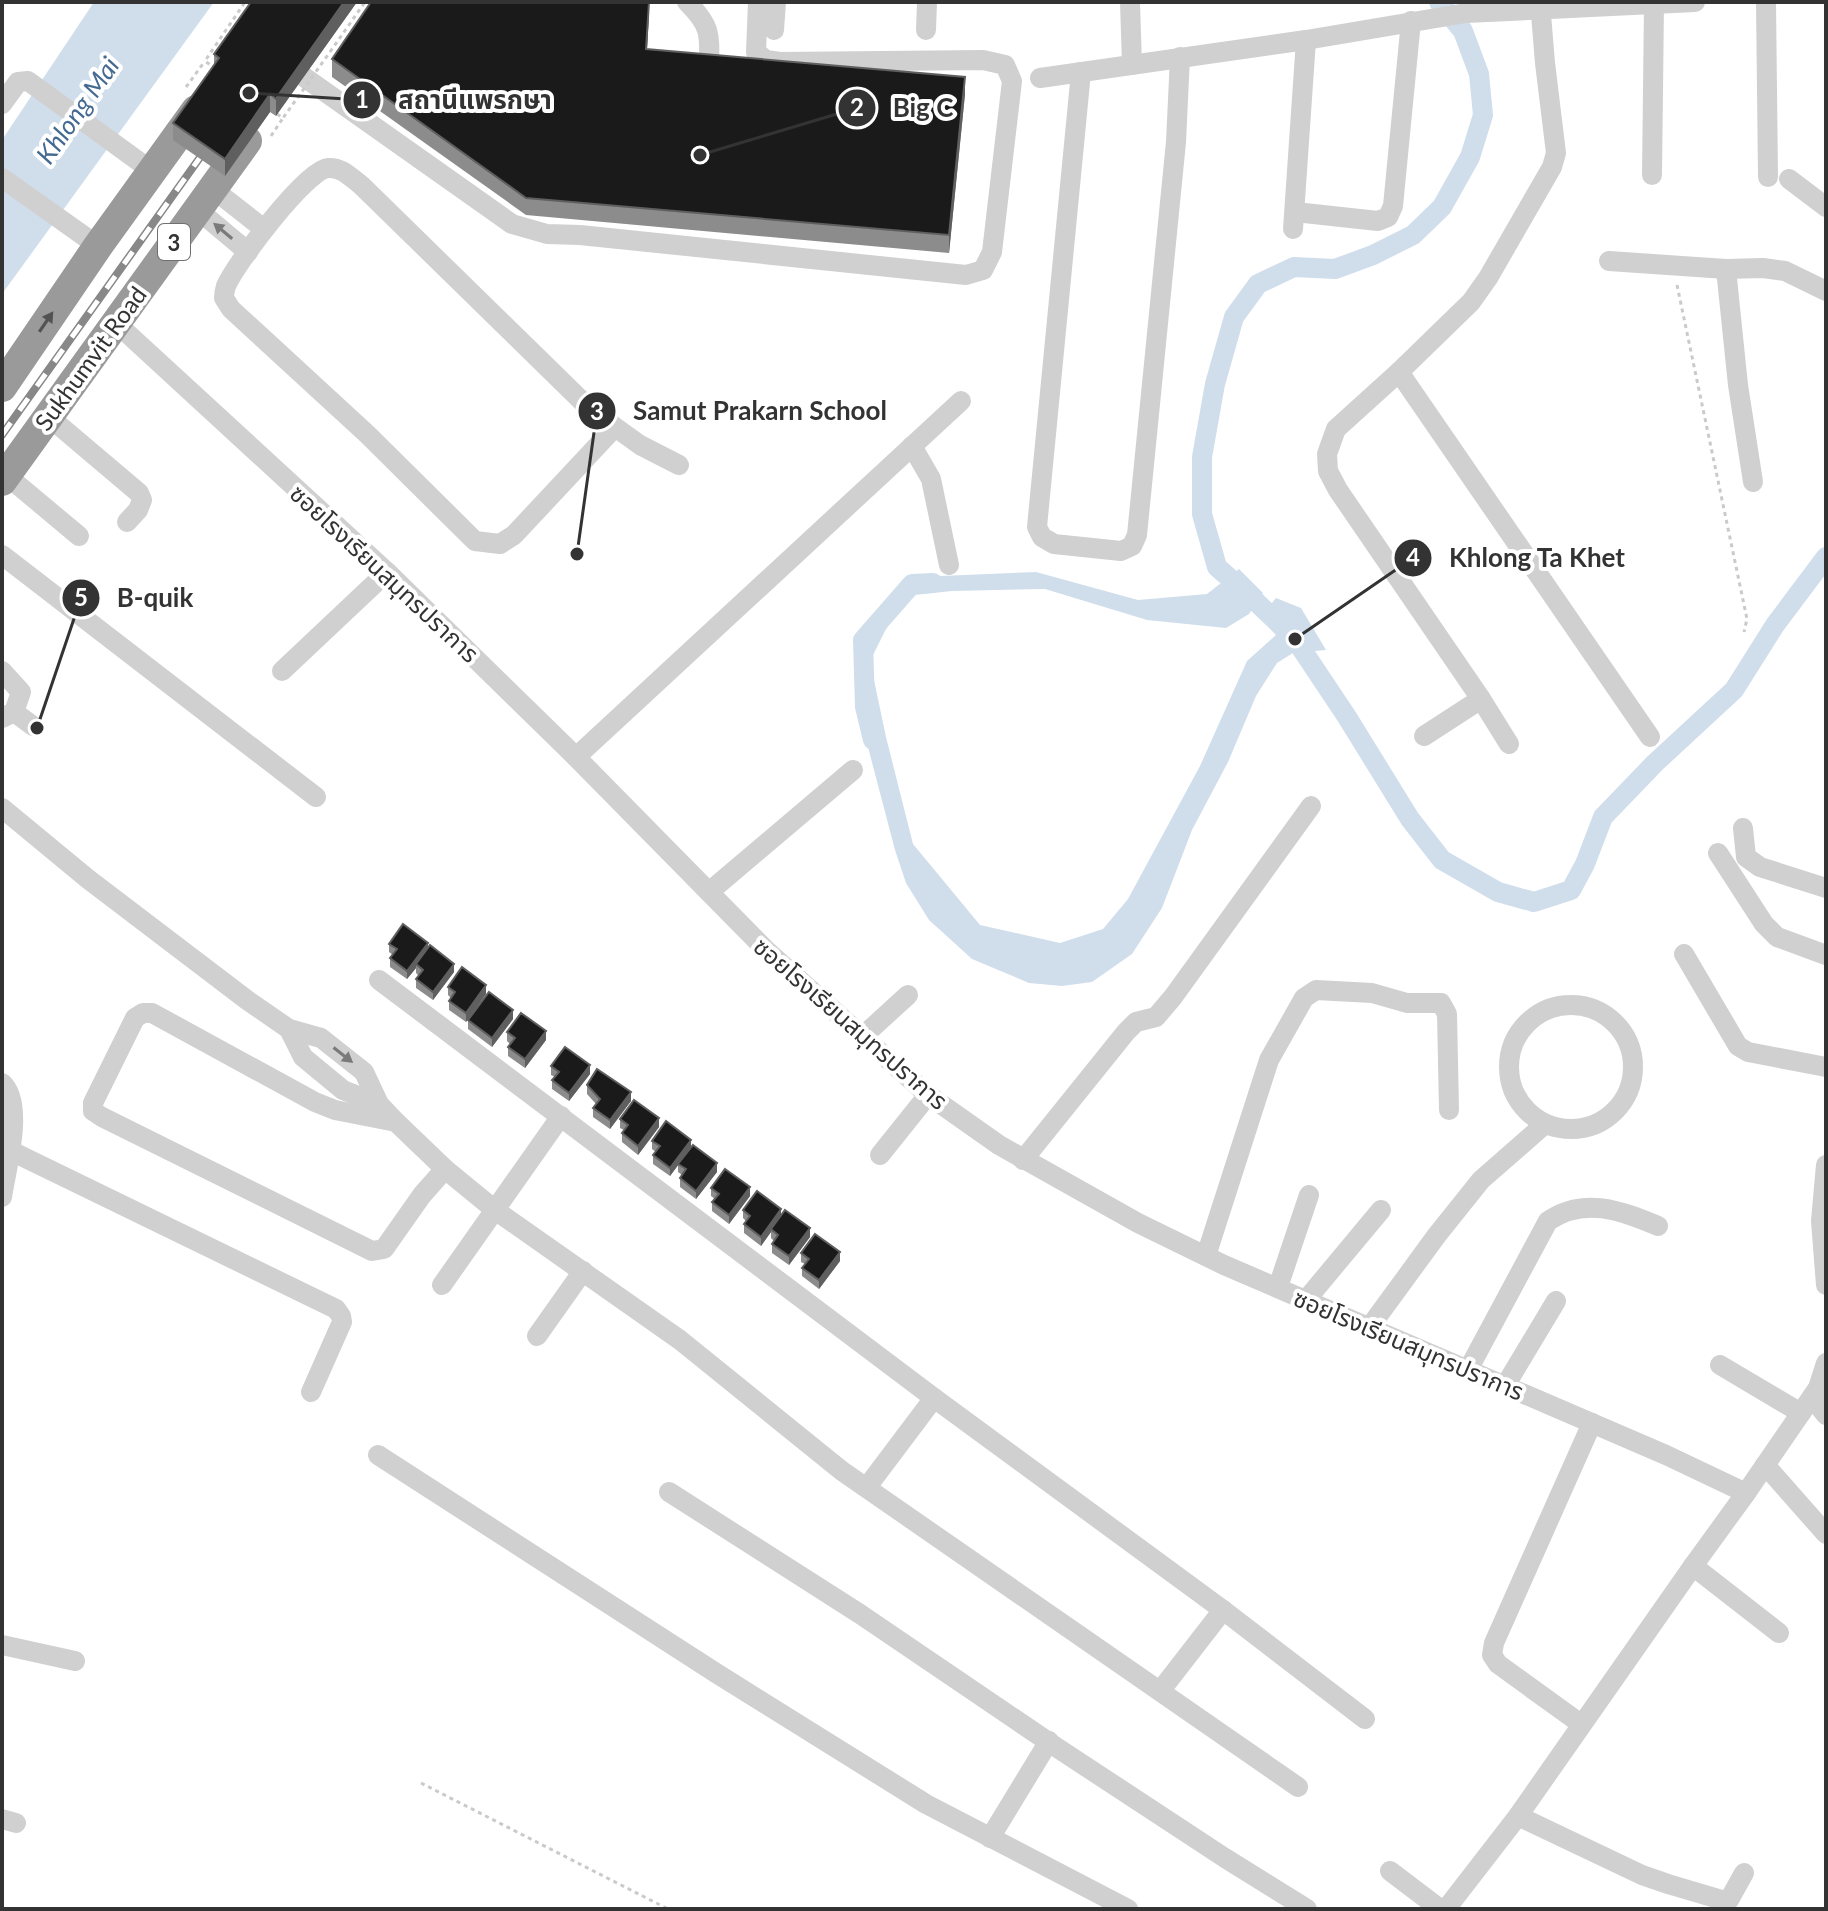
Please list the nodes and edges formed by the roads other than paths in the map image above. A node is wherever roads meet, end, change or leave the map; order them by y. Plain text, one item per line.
1 (687, 2) edge
2 (758, 2) edge
3 (776, 2) edge
4 (927, 2) edge
5 (1130, 2) edge
6 (1695, 2) edge
7 (1766, 2) edge
8 (1654, 4) edge
9 (1541, 5) edge
10 (1411, 21) junction
11 (774, 30) dead end
12 (926, 30) dead end
13 (1306, 40) junction
14 (1180, 57) junction
15 (709, 64) edge
16 (1132, 65) junction
17 (1081, 72) junction
18 (208, 77) edge
19 (1040, 78) dead end
20 (290, 93) joint
21 (4, 96) edge
22 (152, 171) junction
23 (1652, 175) dead end
24 (1768, 177) dead end
25 (2, 178) edge
26 (1789, 179) dead end
27 (205, 199) junction
28 (1826, 207) edge
29 (264, 229) junction
30 (88, 239) junction
31 (248, 252) junction
32 (1609, 261) dead end
33 (1726, 269) junction
34 (1826, 291) edge
35 (115, 322) junction
36 (1399, 372) junction
37 (2, 387) edge
38 (961, 401) dead end
39 (48, 416) junction
40 (615, 427) junction
41 (912, 446) junction
42 (679, 465) dead end
43 (4, 478) edge
44 (1753, 482) dead end
45 (127, 522) dead end
46 (79, 536) dead end
47 (2, 555) edge
48 (949, 565) dead end
49 (387, 572) junction
50 (2, 671) edge
51 (282, 671) dead end
52 (1481, 699) junction
53 (8, 715) edge
54 (33, 726) dead end
55 (1424, 736) dead end
56 (1650, 737) dead end
57 (1509, 744) dead end
58 (576, 757) junction
59 (853, 770) dead end
60 (316, 797) dead end
61 (1311, 806) dead end
62 (2, 808) edge
63 (1743, 828) dead end
64 (1718, 853) dead end
65 (1826, 888) edge
66 (709, 892) junction
67 (1684, 954) dead end
68 (1826, 955) edge
69 (379, 980) dead end
70 (908, 995) dead end
71 (863, 1036) junction
72 (1826, 1067) edge
73 (5, 1086) edge
74 (928, 1095) junction
75 (1449, 1110) dead end
76 (561, 1116) junction
77 (396, 1122) junction
78 (1545, 1124) junction
79 (9, 1150) junction
80 (880, 1155) dead end
81 (1023, 1160) junction
82 (1826, 1167) edge
83 (445, 1169) junction
84 (1309, 1195) dead end
85 (2, 1197) edge
86 (495, 1210) junction
87 (1381, 1210) dead end
88 (1658, 1226) dead end
89 (1825, 1244) edge
90 (1206, 1256) junction
91 (583, 1271) junction
92 (442, 1285) dead end
93 (1826, 1285) edge
94 (1278, 1287) junction
95 (1306, 1300) junction
96 (1556, 1301) dead end
97 (1369, 1328) junction
98 (537, 1336) dead end
99 (1826, 1363) edge
100 (1720, 1365) dead end
101 (1468, 1370) junction
102 (1505, 1386) junction
103 (311, 1392) dead end
104 (934, 1398) junction
105 (1806, 1405) junction
106 (1826, 1415) edge
107 (1592, 1423) junction
108 (378, 1455) dead end
109 (1765, 1465) junction
110 (867, 1487) junction
111 (669, 1492) dead end
112 (1746, 1493) junction
113 (1826, 1534) edge
114 (1693, 1566) junction
115 (1223, 1610) junction
116 (1779, 1633) dead end
117 (2, 1645) edge
118 (75, 1661) dead end
119 (1161, 1690) junction
120 (1365, 1719) dead end
121 (1581, 1724) junction
122 (1049, 1741) junction
123 (1298, 1787) dead end
124 (1518, 1816) junction
125 (990, 1838) junction
126 (1390, 1871) dead end
127 (1744, 1873) dead end
128 (1451, 1907) edge
129 (1128, 1909) edge
130 (1307, 1909) edge

1 - 15 street
2 - 20 street
3 - 11 street
4 - 12 street
5 - 16 street
6 - 8 street
7 - 24 street
8 - 9 street
8 - 23 street
9 - 10 street
9 - 36 street
10 - 13 street
10 - 13 street
13 - 14 street
14 - 16 street
14 - 17 street
16 - 17 street
17 - 19 street
18 - 22 highway, 3
20 - 27 highway, Sukhumvit Road / 3
21 - 22 street
22 - 30 highway, 3
25 - 30 street
26 - 28 street
27 - 29 street
31 -> 27 street
27 - 35 highway, Sukhumvit Road / 3
29 - 31 street
29 - 40 street
37 -> 30 highway, 3
31 - 40 street
32 - 33 street
33 - 34 street
33 - 44 street
35 - 39 highway, Sukhumvit Road / 3
35 - 49 street, ซอยโรงเรียนสมุทรปราการ
36 - 52 street
36 - 56 street
38 - 41 street
39 - 43 highway, Sukhumvit Road / 3
39 - 45 street
40 - 42 street
41 - 48 street
41 - 58 street
43 - 46 street
47 - 60 street
49 - 51 street
49 - 58 street, ซอยโรงเรียนสมุทรปราการ
50 - 53 street
52 - 55 street
52 - 57 street
53 - 54 street
58 - 66 street, ซอยโรงเรียนสมุทรปราการ
59 - 66 street
61 - 81 street
62 - 77 street
63 - 65 street
64 - 68 street
66 - 71 street, ซอยโรงเรียนสมุทรปราการ
67 - 72 street
69 - 76 street
70 - 71 street
71 - 74 street, ซอยโรงเรียนสมุทรปราการ
73 - 79 street
74 - 80 street
74 - 81 street, ซอยโรงเรียนสมุทรปราการ
75 - 90 street
76 - 86 street
76 - 104 street
77 - 83 street
77 - 83 street
78 - 78 street
78 - 97 street
79 - 85 street
79 - 103 street
81 - 90 street, ซอยโรงเรียนสมุทรปราการ
82 - 89 street
83 - 86 street
84 - 94 street
86 - 91 street
86 - 92 street
87 - 95 street
88 - 101 street
89 - 93 street
90 - 94 street, ซอยโรงเรียนสมุทรปราการ
91 - 98 street
91 - 110 street
94 - 95 street, ซอยโรงเรียนสมุทรปราการ
95 - 97 street, ซอยโรงเรียนสมุทรปราการ
96 - 102 street
97 - 101 street, ซอยโรงเรียนสมุทรปราการ
99 - 105 street
100 - 105 street
101 - 102 street, ซอยโรงเรียนสมุทรปราการ
102 - 107 street, ซอยโรงเรียนสมุทรปราการ
104 - 110 street
104 - 115 street
105 - 106 street
105 - 109 street
107 - 112 street, ซอยโรงเรียนสมุทรปราการ
107 - 121 street
108 - 125 street
109 - 112 street
109 - 113 street
110 - 119 street
111 - 122 street
112 - 114 street
114 - 116 street
114 - 121 street
115 - 119 street
115 - 120 street
117 - 118 street
119 - 123 street
121 - 124 street
122 - 125 street
122 - 130 street
124 - 127 street
124 - 128 street
125 - 129 street
126 - 128 street

